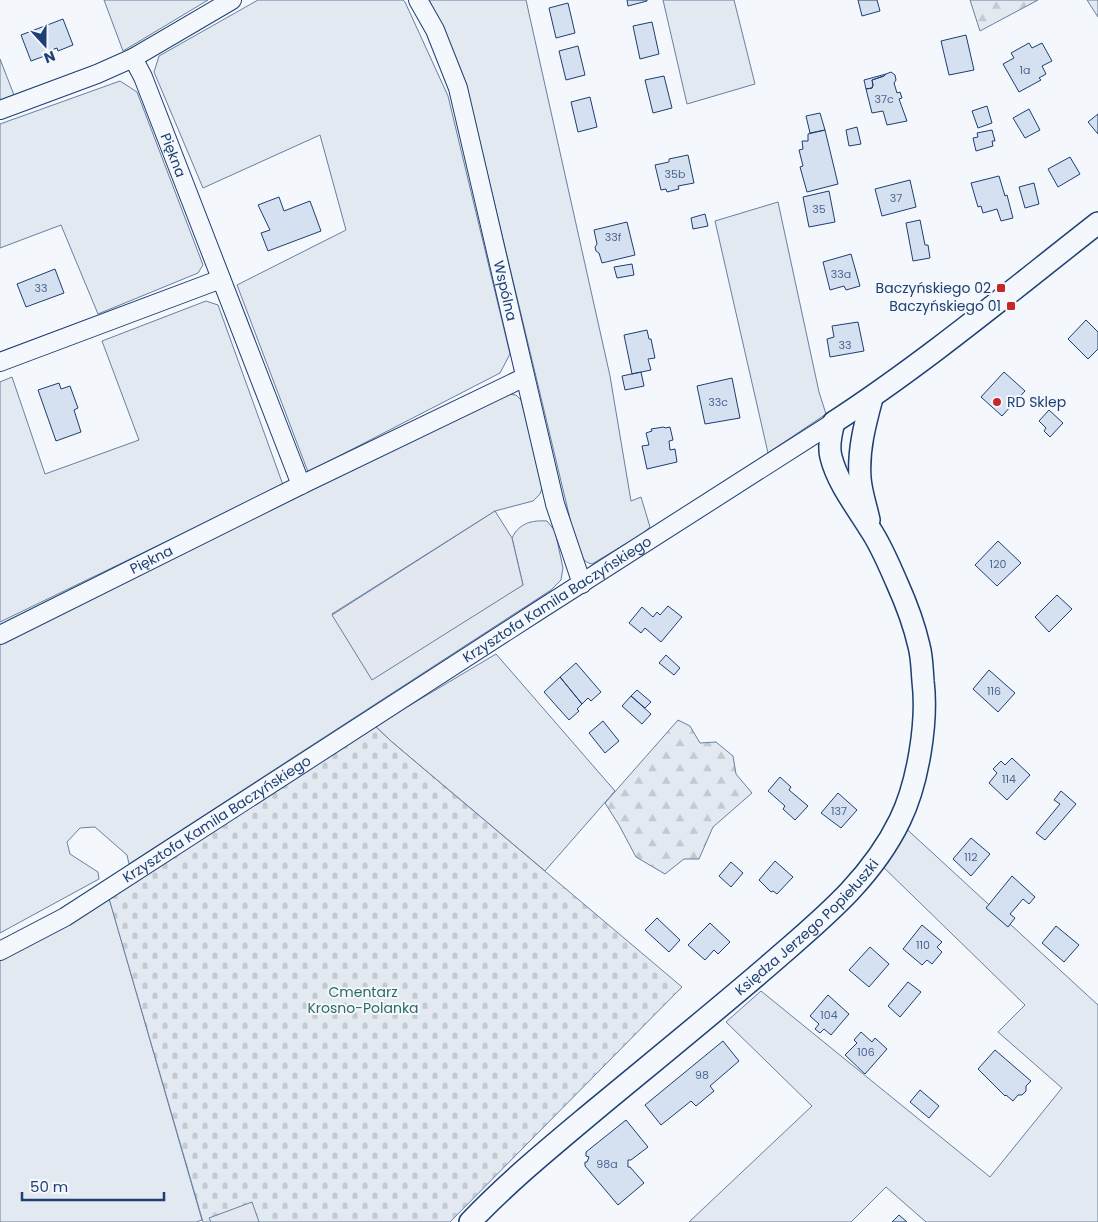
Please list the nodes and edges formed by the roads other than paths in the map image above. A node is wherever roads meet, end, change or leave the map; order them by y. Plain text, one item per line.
1 (232, 0) edge
2 (418, 0) edge
3 (133, 58) junction
4 (0, 110) edge
5 (1098, 224) edge
6 (222, 279) junction
7 (0, 362) edge
8 (525, 377) junction
9 (872, 398) junction
10 (834, 422) junction
11 (792, 450) junction
12 (830, 456) junction
13 (860, 460) junction
14 (301, 484) junction
15 (872, 531) junction
16 (582, 584) junction
17 (0, 635) edge
18 (0, 951) edge
19 (470, 1222) edge

1 - 3 street
2 - 8 street, Wspólna
3 - 4 street
3 - 6 street, Piękna
5 - 9 street, Krzysztofa Kamila Baczyńskiego
6 - 7 street
6 - 14 street, Piękna
8 - 14 street, Piękna
8 - 16 street, Wspólna
9 - 10 street, Krzysztofa Kamila Baczyńskiego
9 - 13 street, Księdza Jerzego Popiełuszki
10 - 11 street, Krzysztofa Kamila Baczyńskiego
10 - 12 street
10 - 13 street
11 - 12 street
11 - 16 street, Krzysztofa Kamila Baczyńskiego
12 - 15 street, Księdza Jerzego Popiełuszki
13 - 15 street, Księdza Jerzego Popiełuszki
14 - 17 street, Piękna
15 - 19 street, Księdza Jerzego Popiełuszki
16 - 18 street, Krzysztofa Kamila Baczyńskiego

